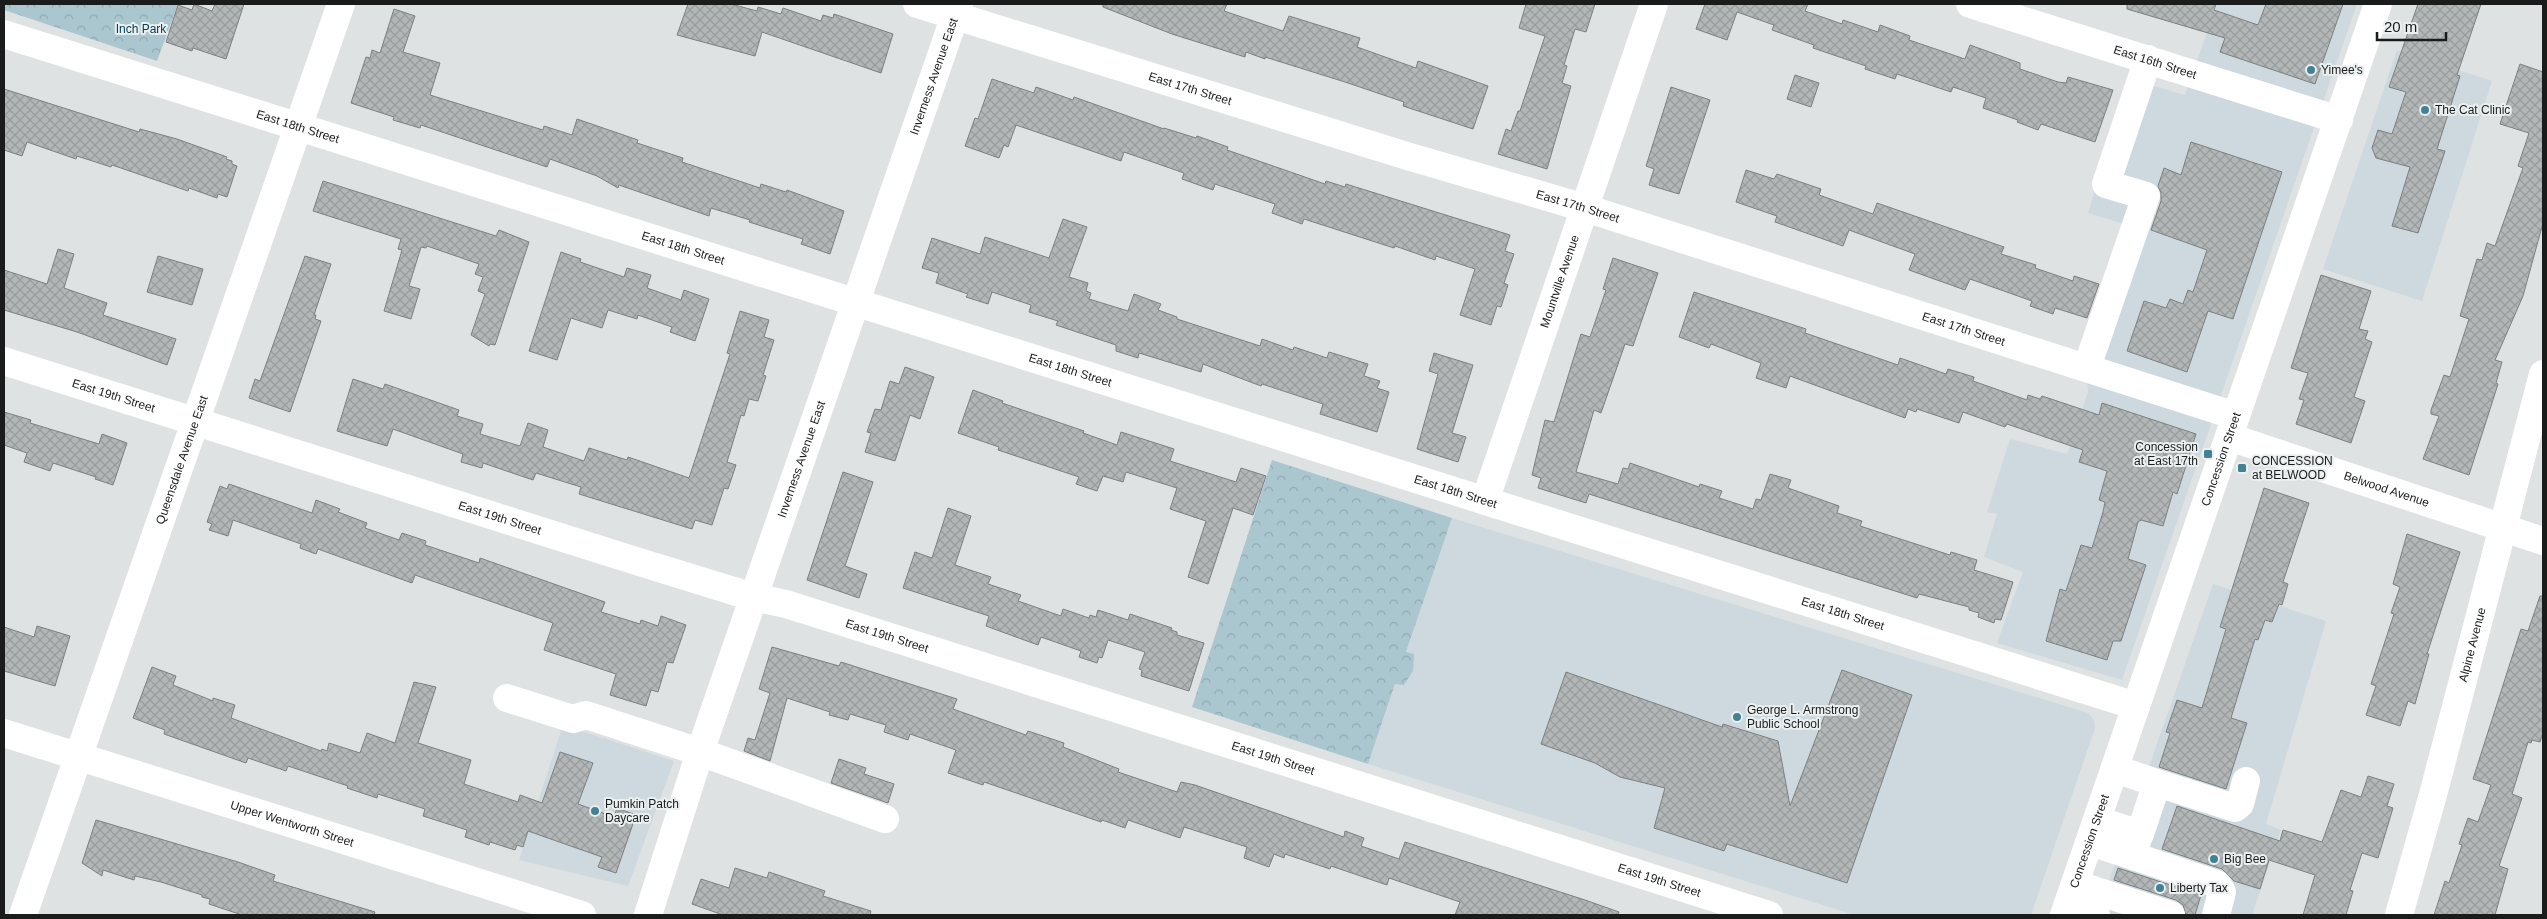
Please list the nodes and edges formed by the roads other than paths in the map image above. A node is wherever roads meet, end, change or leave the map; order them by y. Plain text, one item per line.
1 (341, 4) edge
2 (917, 4) edge
3 (1654, 4) edge
4 (1970, 4) edge
5 (2378, 4) edge
6 (957, 9) edge
7 (4, 34) edge
8 (2148, 59) junction
9 (2339, 120) junction
10 (296, 128) junction
11 (1585, 208) junction
12 (856, 303) junction
13 (4, 361) edge
14 (2087, 367) junction
15 (2543, 374) edge
16 (196, 421) junction
17 (2233, 426) junction
18 (1485, 501) junction
19 (2502, 528) junction
20 (2543, 541) edge
21 (753, 597) junction
22 (507, 698) dead end
23 (2136, 706) junction
24 (4, 733) edge
25 (700, 752) junction
26 (79, 756) junction
27 (2115, 769) junction
28 (2246, 781) dead end
29 (2157, 783) junction
30 (885, 819) dead end
31 (2093, 831) junction
32 (2136, 845) junction
33 (2069, 902) edge
34 (23, 915) edge
35 (582, 915) edge
36 (648, 915) edge
37 (1769, 915) edge
38 (2096, 915) edge
39 (2171, 915) edge
40 (2216, 915) edge
41 (2399, 915) edge

1 - 10 street, Queensdale Avenue East
2 - 6 street, East 17th Street
3 - 11 street, Mountville Avenue
4 - 8 street, East 16th Street
5 - 9 street, Concession Street
6 - 11 street, East 17th Street
6 - 12 street, Inverness Avenue East
7 - 10 street, East 18th Street
8 - 9 street, East 16th Street
8 - 14 street
9 - 17 street, Concession Street
10 - 12 street, East 18th Street
10 - 16 street, Queensdale Avenue East
11 - 14 street, East 17th Street
11 - 18 street, Mountville Avenue
12 - 18 street, East 18th Street
12 - 21 street, Inverness Avenue East
13 - 16 street, East 19th Street
14 - 17 street, East 17th Street
15 - 19 street, Alpine Avenue
16 - 21 street, East 19th Street
16 - 26 street, Queensdale Avenue East
17 - 19 street, Belwood Avenue
17 - 23 street, Concession Street
18 - 23 street, East 18th Street
19 - 20 street, Belwood Avenue
19 - 41 street, Alpine Avenue
21 - 25 street, Inverness Avenue East
21 - 37 street, East 19th Street
22 - 25 street
23 - 27 street, Concession Street
24 - 26 street, Upper Wentworth Street
25 - 30 street
25 - 36 street, Inverness Avenue East
26 - 34 street, Queensdale Avenue East
26 - 35 street, Upper Wentworth Street
27 - 29 street
27 - 31 street, Concession Street
28 - 29 street
29 - 32 street
31 - 32 street
31 - 33 street, Concession Street
32 - 40 street
33 - 38 street
33 - 39 street

